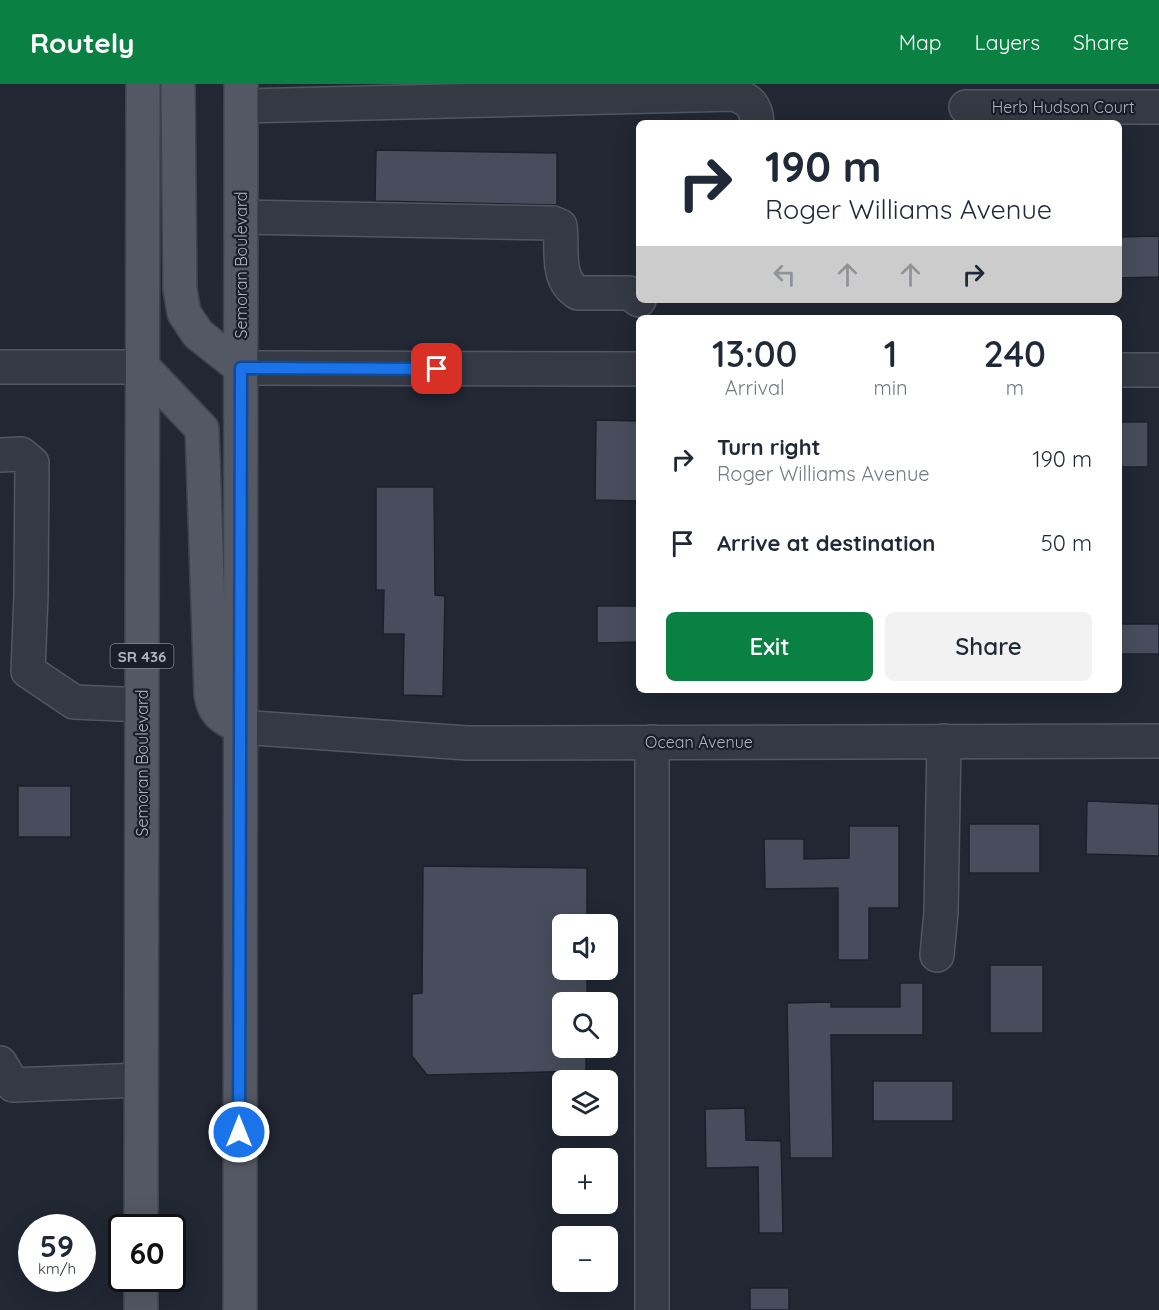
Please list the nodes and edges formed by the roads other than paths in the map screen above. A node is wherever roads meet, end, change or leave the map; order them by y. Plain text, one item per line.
1 (143, 84) edge
2 (178, 84) edge
3 (241, 95) edge
4 (966, 107) dead end
5 (1159, 107) edge
6 (757, 120) edge
7 (241, 217) junction
8 (636, 298) edge
9 (0, 367) edge
10 (143, 367) junction
11 (241, 368) junction
12 (636, 369) edge
13 (1122, 370) edge
14 (1159, 370) edge
15 (0, 455) edge
16 (14, 671) edge
17 (142, 705) junction
18 (240, 727) junction
19 (944, 741) junction
20 (1159, 741) edge
21 (652, 742) junction
22 (937, 955) dead end
23 (0, 1063) edge
24 (141, 1080) junction
25 (141, 1214) edge
26 (141, 1292) edge
27 (141, 1310) edge
28 (240, 1310) edge
29 (652, 1310) edge

1 - 10 main road, Semoran Boulevard / SR 436
2 - 11 main road
3 - 6 street
3 - 7 main road, Semoran Boulevard
4 - 5 street, Herb Hudson Court
7 - 8 street
7 - 11 main road, Semoran Boulevard
9 - 10 street
10 - 17 main road, Semoran Boulevard / SR 436
10 - 18 main road
11 - 12 street
11 - 18 main road, Semoran Boulevard
13 - 14 street
15 - 16 street
16 - 17 street
17 - 24 main road, Semoran Boulevard / SR 436
18 - 21 street, Ocean Avenue
18 - 28 main road, Semoran Boulevard
19 - 20 street, Ocean Avenue
19 - 21 street, Ocean Avenue
19 - 22 street
21 - 29 street
23 - 24 street
24 - 25 main road, Semoran Boulevard / SR 436
26 - 27 main road

